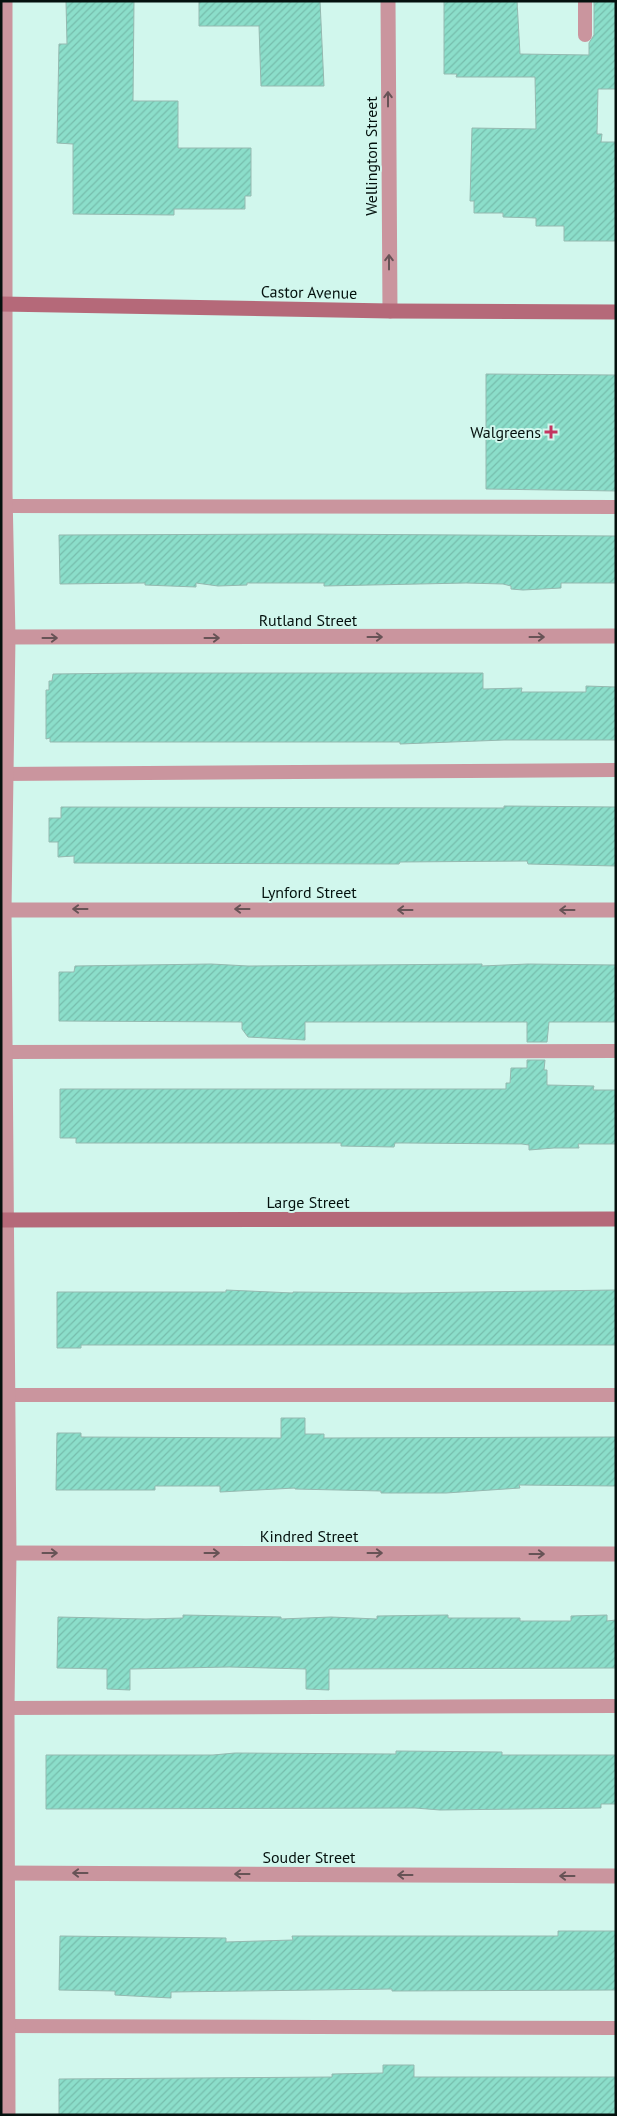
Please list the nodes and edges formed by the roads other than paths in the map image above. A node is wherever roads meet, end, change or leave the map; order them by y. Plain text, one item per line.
1 (5, 1) edge
2 (388, 1) edge
3 (585, 1) edge
4 (585, 35) dead end
5 (3, 304) edge
6 (390, 311) junction
7 (616, 312) edge
8 (4, 497) edge
9 (616, 507) edge
10 (616, 636) edge
11 (5, 637) edge
12 (616, 770) edge
13 (4, 774) edge
14 (3, 910) edge
15 (616, 910) edge
16 (4, 1052) edge
17 (616, 1052) edge
18 (616, 1219) edge
19 (4, 1220) edge
20 (4, 1395) edge
21 (616, 1395) edge
22 (5, 1553) edge
23 (616, 1554) edge
24 (616, 1706) edge
25 (4, 1708) edge
26 (4, 1873) edge
27 (616, 1876) edge
28 (4, 2026) edge
29 (616, 2028) edge
30 (8, 2115) edge

1 - 5 street
6 -> 2 street, Wellington Street
3 - 4 lane
5 - 6 main road, Castor Avenue
5 - 8 street
6 - 7 main road, Castor Avenue
8 - 9 lane
8 - 11 street
11 -> 10 street, Rutland Street
11 - 13 street
12 - 13 lane
13 - 14 street
15 -> 14 street, Lynford Street
14 - 16 street
16 - 17 lane
16 - 19 street
18 - 19 main road, Large Street
19 - 20 street
20 - 21 lane
20 - 22 street
22 -> 23 street, Kindred Street
22 - 25 street
24 - 25 lane
25 - 26 street
27 -> 26 street, Souder Street
26 - 28 street
28 - 29 lane
28 - 30 street

